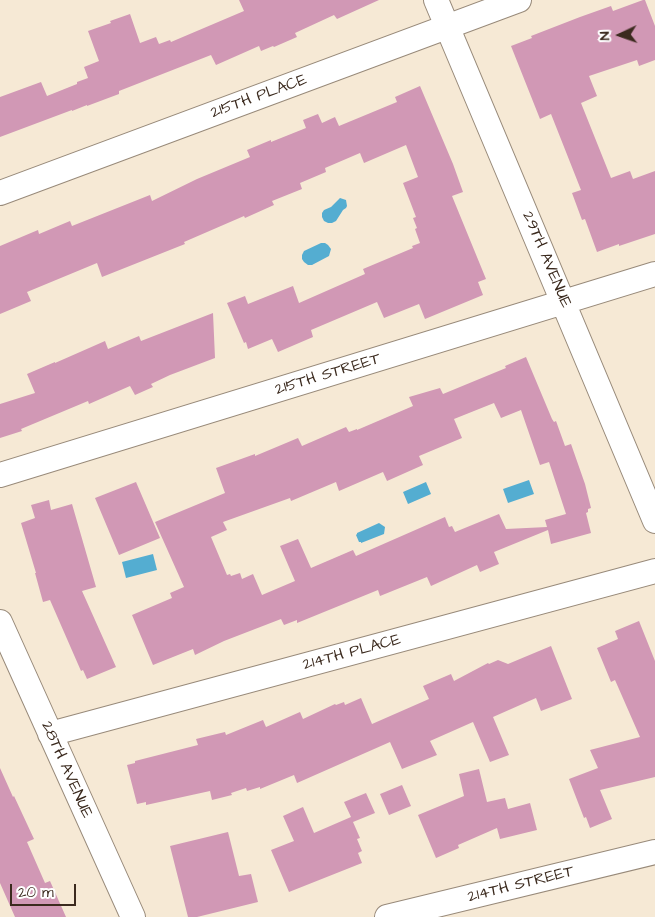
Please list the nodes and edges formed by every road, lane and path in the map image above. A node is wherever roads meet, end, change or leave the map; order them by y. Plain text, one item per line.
1 (436, 0) edge
2 (518, 0) edge
3 (448, 26) junction
4 (0, 193) edge
5 (655, 274) edge
6 (564, 302) junction
7 (0, 475) edge
8 (655, 521) edge
9 (655, 571) edge
10 (0, 622) edge
11 (50, 734) junction
12 (655, 852) edge
13 (133, 917) edge
14 (387, 917) edge

1 - 3 street, 29TH AVENUE
2 - 3 street, 215TH PLACE
3 - 4 street, 215TH PLACE
3 - 6 street, 29TH AVENUE
5 - 6 street, 215TH STREET
6 - 7 street, 215TH STREET
6 - 8 street, 29TH AVENUE
9 - 11 street, 214TH PLACE
10 - 11 street, 28TH AVENUE
11 - 13 street, 28TH AVENUE
12 - 14 street, 214TH STREET

